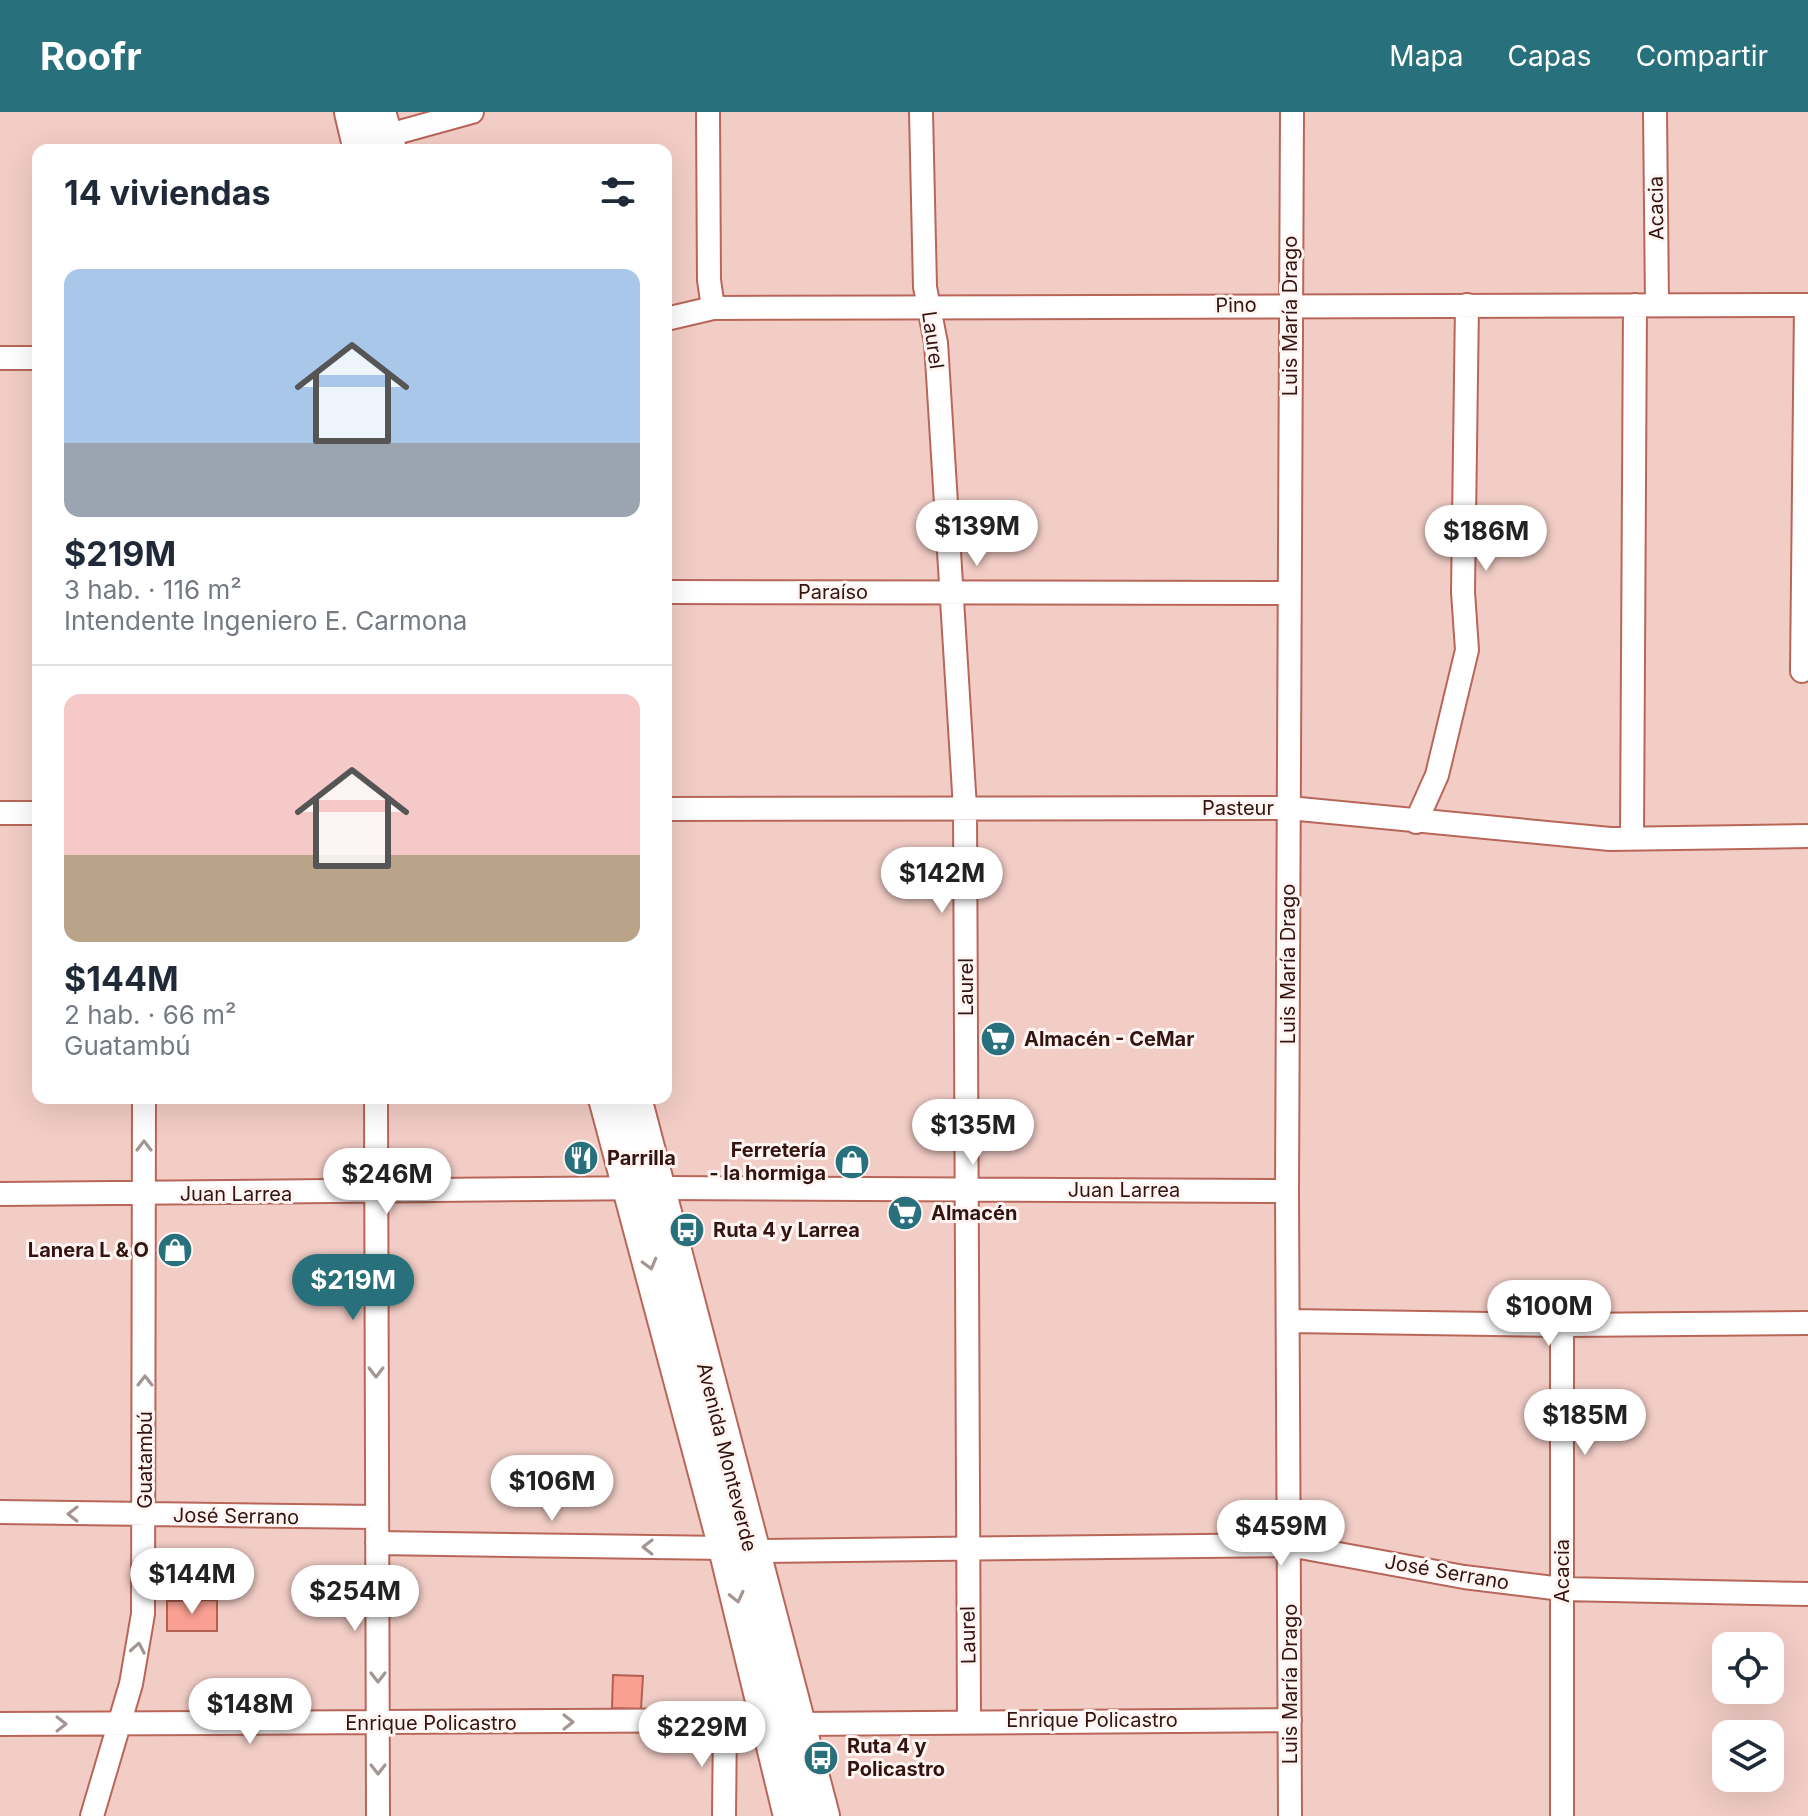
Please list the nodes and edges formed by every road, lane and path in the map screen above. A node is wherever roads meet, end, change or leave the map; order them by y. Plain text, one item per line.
1 (352, 112) edge
2 (472, 112) edge
3 (708, 112) edge
4 (921, 112) edge
5 (1292, 112) edge
6 (1655, 112) edge
7 (378, 137) edge
8 (1646, 304) junction
9 (1289, 305) junction
10 (1467, 305) junction
11 (1807, 305) edge
12 (713, 308) junction
13 (928, 308) junction
14 (672, 318) edge
15 (0, 358) edge
16 (32, 358) edge
17 (954, 591) junction
18 (672, 592) edge
19 (1288, 593) junction
20 (1802, 671) dead end
21 (965, 808) junction
22 (1289, 808) junction
23 (672, 809) edge
24 (0, 813) edge
25 (32, 813) edge
26 (1416, 822) junction
27 (1808, 836) edge
28 (1632, 838) junction
29 (144, 1104) edge
30 (376, 1104) edge
31 (609, 1104) edge
32 (635, 1104) edge
33 (644, 1189) junction
34 (967, 1190) junction
35 (1287, 1191) junction
36 (376, 1193) junction
37 (0, 1194) edge
38 (145, 1194) junction
39 (1289, 1321) junction
40 (1808, 1323) edge
41 (1562, 1325) junction
42 (0, 1512) edge
43 (146, 1515) junction
44 (375, 1517) junction
45 (377, 1543) junction
46 (1289, 1545) junction
47 (967, 1546) junction
48 (738, 1550) junction
49 (1562, 1589) junction
50 (1808, 1594) edge
51 (969, 1720) junction
52 (1290, 1720) junction
53 (725, 1722) junction
54 (782, 1722) junction
55 (378, 1723) junction
56 (0, 1724) edge
57 (121, 1724) junction
58 (92, 1816) edge
59 (378, 1816) edge
60 (724, 1816) edge
61 (791, 1816) edge
62 (822, 1816) edge
63 (1290, 1816) edge
64 (1562, 1816) edge

1 - 7 main road
2 - 7 street
3 - 12 street
4 - 13 street, Laurel
5 - 9 street, Luis María Drago
6 - 8 street, Acacia
8 - 10 street, Pino
8 - 11 street, Pino
8 - 28 street, Acacia
9 - 10 street, Pino
9 - 13 street, Pino
9 - 19 street, Luis María Drago
10 - 26 street
11 - 20 street
12 - 13 street, Pino
12 - 14 street, Pino
13 - 17 street, Laurel
15 - 16 street
17 - 18 street, Paraíso
17 - 19 street, Paraíso
17 - 21 street, Laurel
19 - 22 street, Luis María Drago
21 - 22 street, Pasteur
21 - 23 street, Pasteur
21 - 34 street, Laurel
22 - 26 street, Pasteur
22 - 35 street, Luis María Drago
24 - 25 street
26 - 28 street, Pasteur
27 - 28 street, Pasteur
38 -> 29 street, Guatambú
30 - 36 street
31 - 33 main road, Avenida Monteverde
32 - 33 main road, Avenida Monteverde
33 - 34 street, Juan Larrea
33 - 36 street, Juan Larrea
33 - 48 main road, Avenida Monteverde
34 - 35 street, Juan Larrea
34 - 47 street, Laurel
35 - 39 street, Luis María Drago
36 - 38 street, Juan Larrea
36 -> 44 street
37 - 38 street, Juan Larrea
43 -> 38 street, Guatambú
39 - 41 street
39 - 46 street, Luis María Drago
40 - 41 street
41 - 49 street, Acacia
43 -> 42 street, José Serrano
43 - 44 street, José Serrano
57 -> 43 street, Guatambú
44 - 45 street
48 -> 45 street, José Serrano
45 -> 55 street
46 - 47 street, José Serrano
46 - 49 street, José Serrano
46 - 52 street, Luis María Drago
47 - 48 street, José Serrano
47 - 51 street, Laurel
48 - 54 main road, Avenida Monteverde
49 - 50 street, José Serrano
49 - 64 street, Acacia
51 - 52 street, Enrique Policastro
51 - 54 street, Enrique Policastro
52 - 63 street, Luis María Drago
53 - 54 street, Enrique Policastro
55 -> 53 street, Enrique Policastro
53 - 60 street
54 - 61 main road, Avenida Monteverde
54 - 62 main road, Avenida Monteverde
55 - 57 street, Enrique Policastro
55 -> 59 street
56 -> 57 street, Enrique Policastro
57 - 58 street, Guatambú

